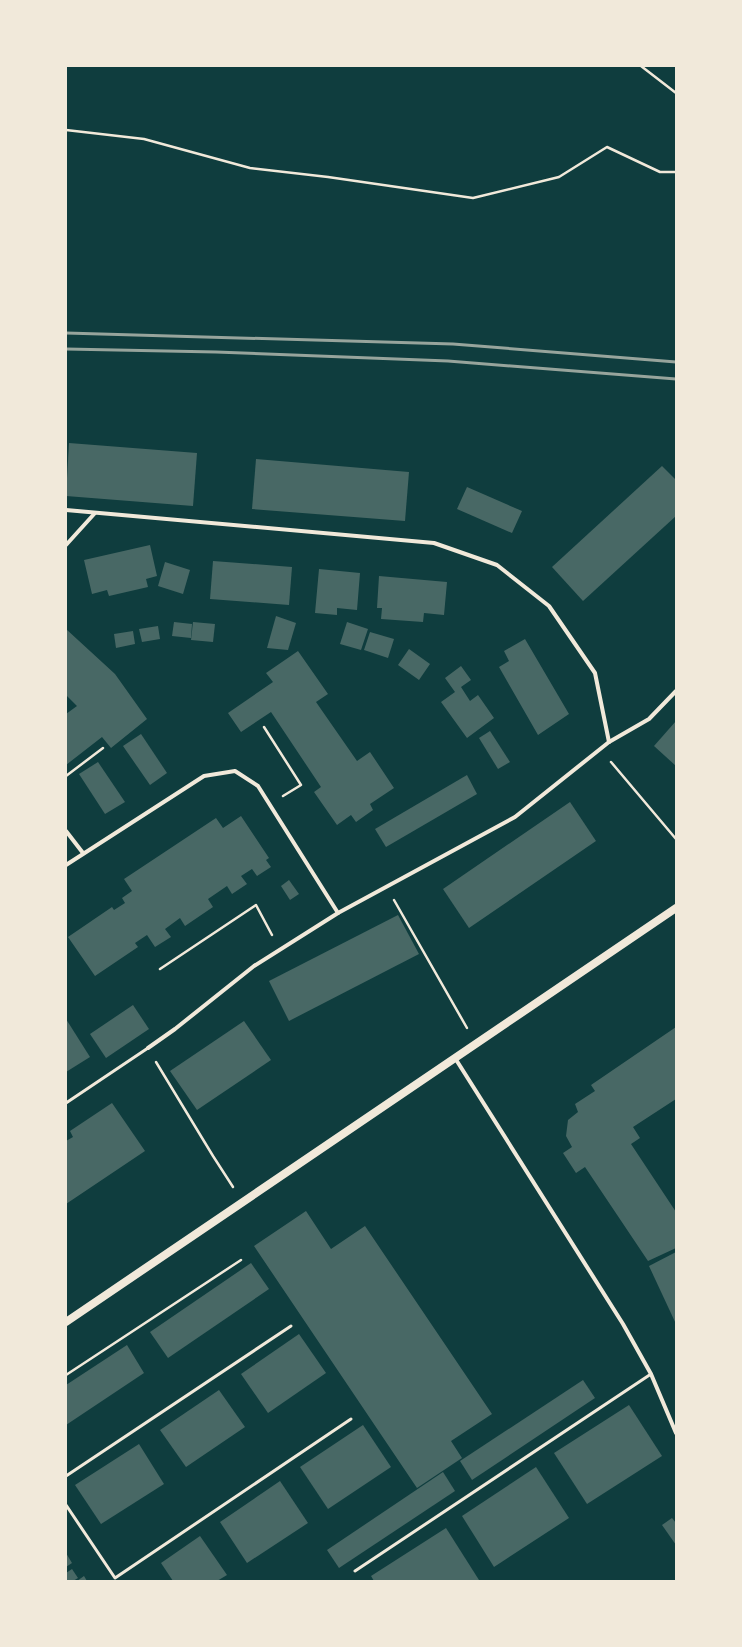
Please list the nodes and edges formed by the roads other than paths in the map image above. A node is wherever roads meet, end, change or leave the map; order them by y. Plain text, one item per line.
1 (66, 510) edge
2 (95, 513) junction
3 (66, 545) edge
4 (676, 691) edge
5 (609, 742) junction
6 (66, 831) edge
7 (83, 853) junction
8 (66, 865) edge
9 (676, 908) edge
10 (338, 913) junction
11 (148, 1048) joint
12 (455, 1058) junction
13 (66, 1103) edge
14 (66, 1322) edge
15 (292, 1326) dead end
16 (650, 1374) junction
17 (351, 1419) dead end
18 (676, 1433) edge
19 (66, 1476) edge
20 (66, 1504) edge
21 (355, 1571) dead end

1 - 2 street
2 - 3 street
2 - 5 street
4 - 5 street
5 - 10 street
6 - 7 street
7 - 8 street
7 - 10 street
9 - 12 main road
10 - 11 street
11 - 13 lane
12 - 14 main road
12 - 16 street
15 - 19 lane
16 - 18 street
16 - 21 lane
17 - 20 lane

